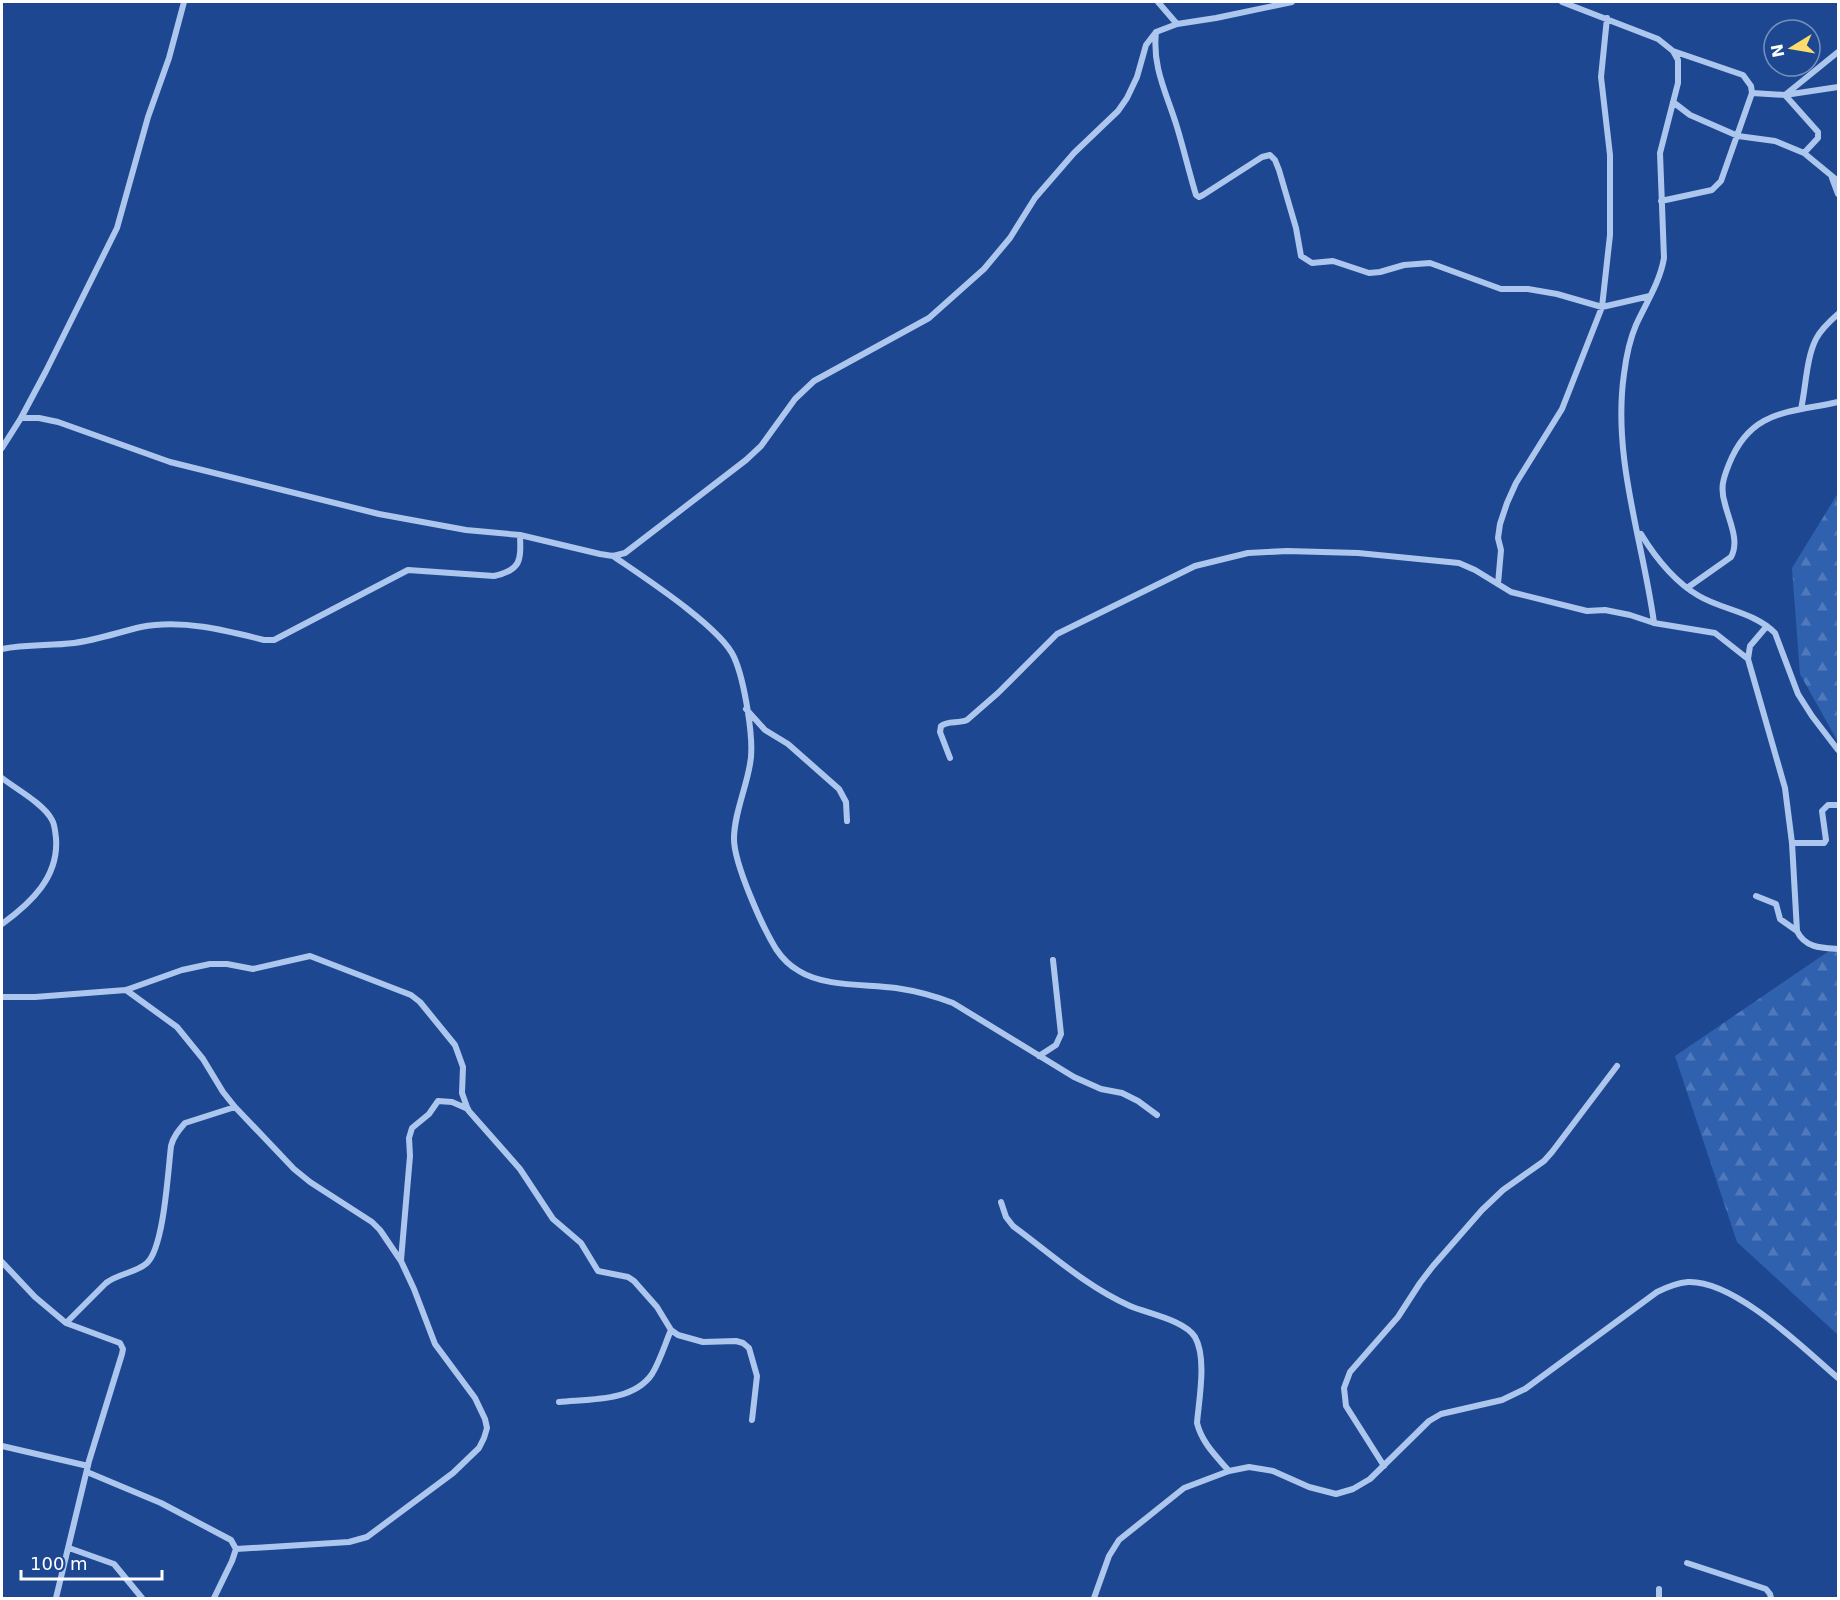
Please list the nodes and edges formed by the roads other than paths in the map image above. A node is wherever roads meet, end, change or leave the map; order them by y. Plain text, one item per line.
1 (184, 2) edge
2 (1158, 2) edge
3 (1292, 2) edge
4 (1562, 2) edge
5 (1607, 18) junction
6 (1177, 24) junction
7 (1156, 32) junction
8 (1673, 51) junction
9 (1839, 52) edge
10 (1839, 87) edge
11 (1752, 93) junction
12 (1785, 95) junction
13 (1673, 102) junction
14 (1738, 136) junction
15 (1804, 153) junction
16 (1835, 179) edge
17 (1839, 194) edge
18 (1661, 201) junction
19 (1650, 296) junction
20 (1602, 307) junction
21 (1839, 314) edge
22 (1839, 402) edge
23 (1802, 409) junction
24 (21, 418) junction
25 (2, 448) edge
26 (1638, 530) junction
27 (520, 536) junction
28 (614, 556) junction
29 (1498, 584) junction
30 (1687, 588) junction
31 (1654, 623) junction
32 (1767, 626) junction
33 (2, 649) edge
34 (1748, 659) junction
35 (746, 708) junction
36 (1839, 750) edge
37 (951, 758) dead end
38 (2, 778) edge
39 (1839, 805) edge
40 (847, 821) dead end
41 (1792, 843) junction
42 (1756, 896) dead end
43 (2, 924) edge
44 (1797, 931) junction
45 (1839, 949) edge
46 (1053, 960) dead end
47 (126, 990) junction
48 (2, 998) edge
49 (1039, 1056) junction
50 (1617, 1066) dead end
51 (235, 1107) junction
52 (468, 1110) junction
53 (1157, 1115) dead end
54 (1001, 1202) dead end
55 (2, 1262) edge
56 (401, 1262) junction
57 (66, 1323) junction
58 (671, 1330) junction
59 (1839, 1378) edge
60 (560, 1402) dead end
61 (752, 1420) dead end
62 (2, 1446) edge
63 (1384, 1466) junction
64 (87, 1469) junction
65 (1229, 1471) junction
66 (69, 1548) junction
67 (236, 1549) junction
68 (1687, 1563) dead end
69 (1659, 1589) dead end
70 (56, 1599) edge
71 (142, 1599) edge
72 (214, 1599) edge
73 (1094, 1599) edge
74 (1659, 1599) edge
75 (1771, 1599) edge

1 - 24 street
2 - 6 street
3 - 6 street
4 - 5 street
5 - 8 street
5 - 20 street
6 - 7 street
7 - 20 street
7 - 28 street
8 - 11 street
8 - 13 street
9 - 12 street
10 - 12 street
11 - 12 street
11 - 14 street
12 - 15 street
13 - 14 street
13 - 18 street
14 - 15 street
14 - 18 street
15 - 16 street
16 - 17 street
18 - 19 street
19 - 20 street
19 - 26 street
20 - 29 street
21 - 23 street
22 - 23 street
23 - 30 street
24 - 25 street
24 - 27 street
26 - 30 street
26 - 31 street
27 - 28 street
27 - 33 street
28 - 35 street
29 - 31 street
29 - 37 street
30 - 32 street
31 - 34 street
32 - 34 street
32 - 36 street
34 - 41 street
35 - 40 street
35 - 49 street
38 - 43 street
39 - 41 street
41 - 44 street
42 - 44 street
44 - 45 street
46 - 49 street
47 - 48 street
47 - 51 street
47 - 52 street
49 - 53 street
50 - 63 street
51 - 56 street
51 - 57 street
52 - 56 street
52 - 58 street
54 - 65 street
55 - 57 street
56 - 67 street
57 - 64 street
58 - 60 street
58 - 61 street
59 - 63 street
62 - 64 street
63 - 65 street
64 - 66 street
64 - 67 street
65 - 73 street
66 - 70 street
66 - 71 street
67 - 72 street
68 - 75 street
69 - 74 street

